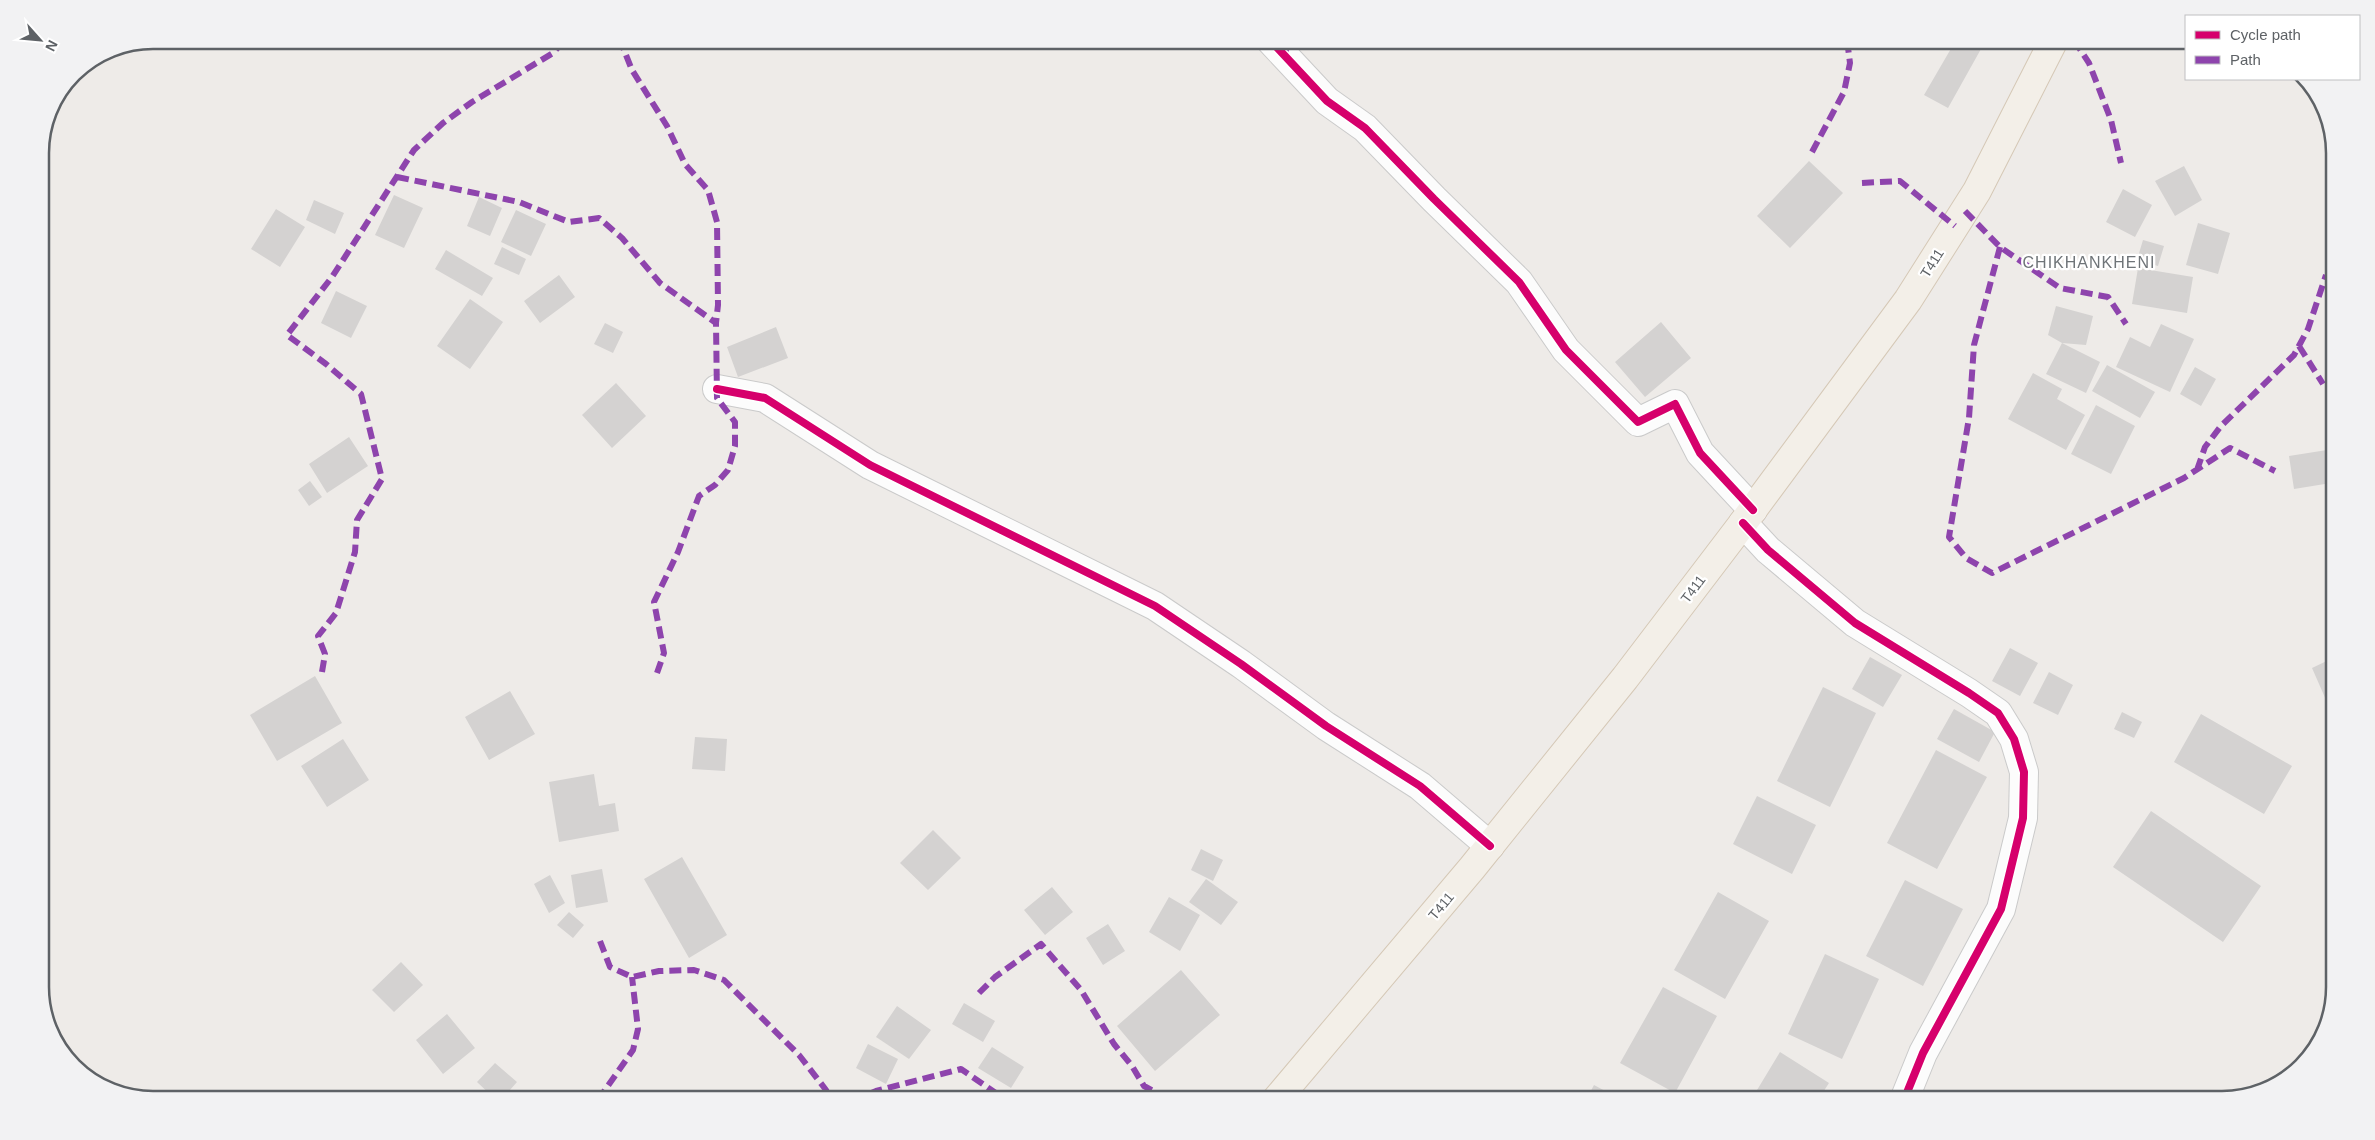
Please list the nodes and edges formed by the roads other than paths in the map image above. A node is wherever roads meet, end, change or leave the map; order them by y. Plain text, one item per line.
1 (1278, 49) edge
2 (2049, 49) edge
3 (717, 389) dead end
4 (1748, 516) junction
5 (1490, 846) junction
6 (1284, 1091) edge
7 (1908, 1091) edge

1 - 4 street
2 - 4 main road, T411 / T411
3 - 5 street
4 - 5 main road, T411 / T411
4 - 7 street
5 - 6 main road, T411 / T411

